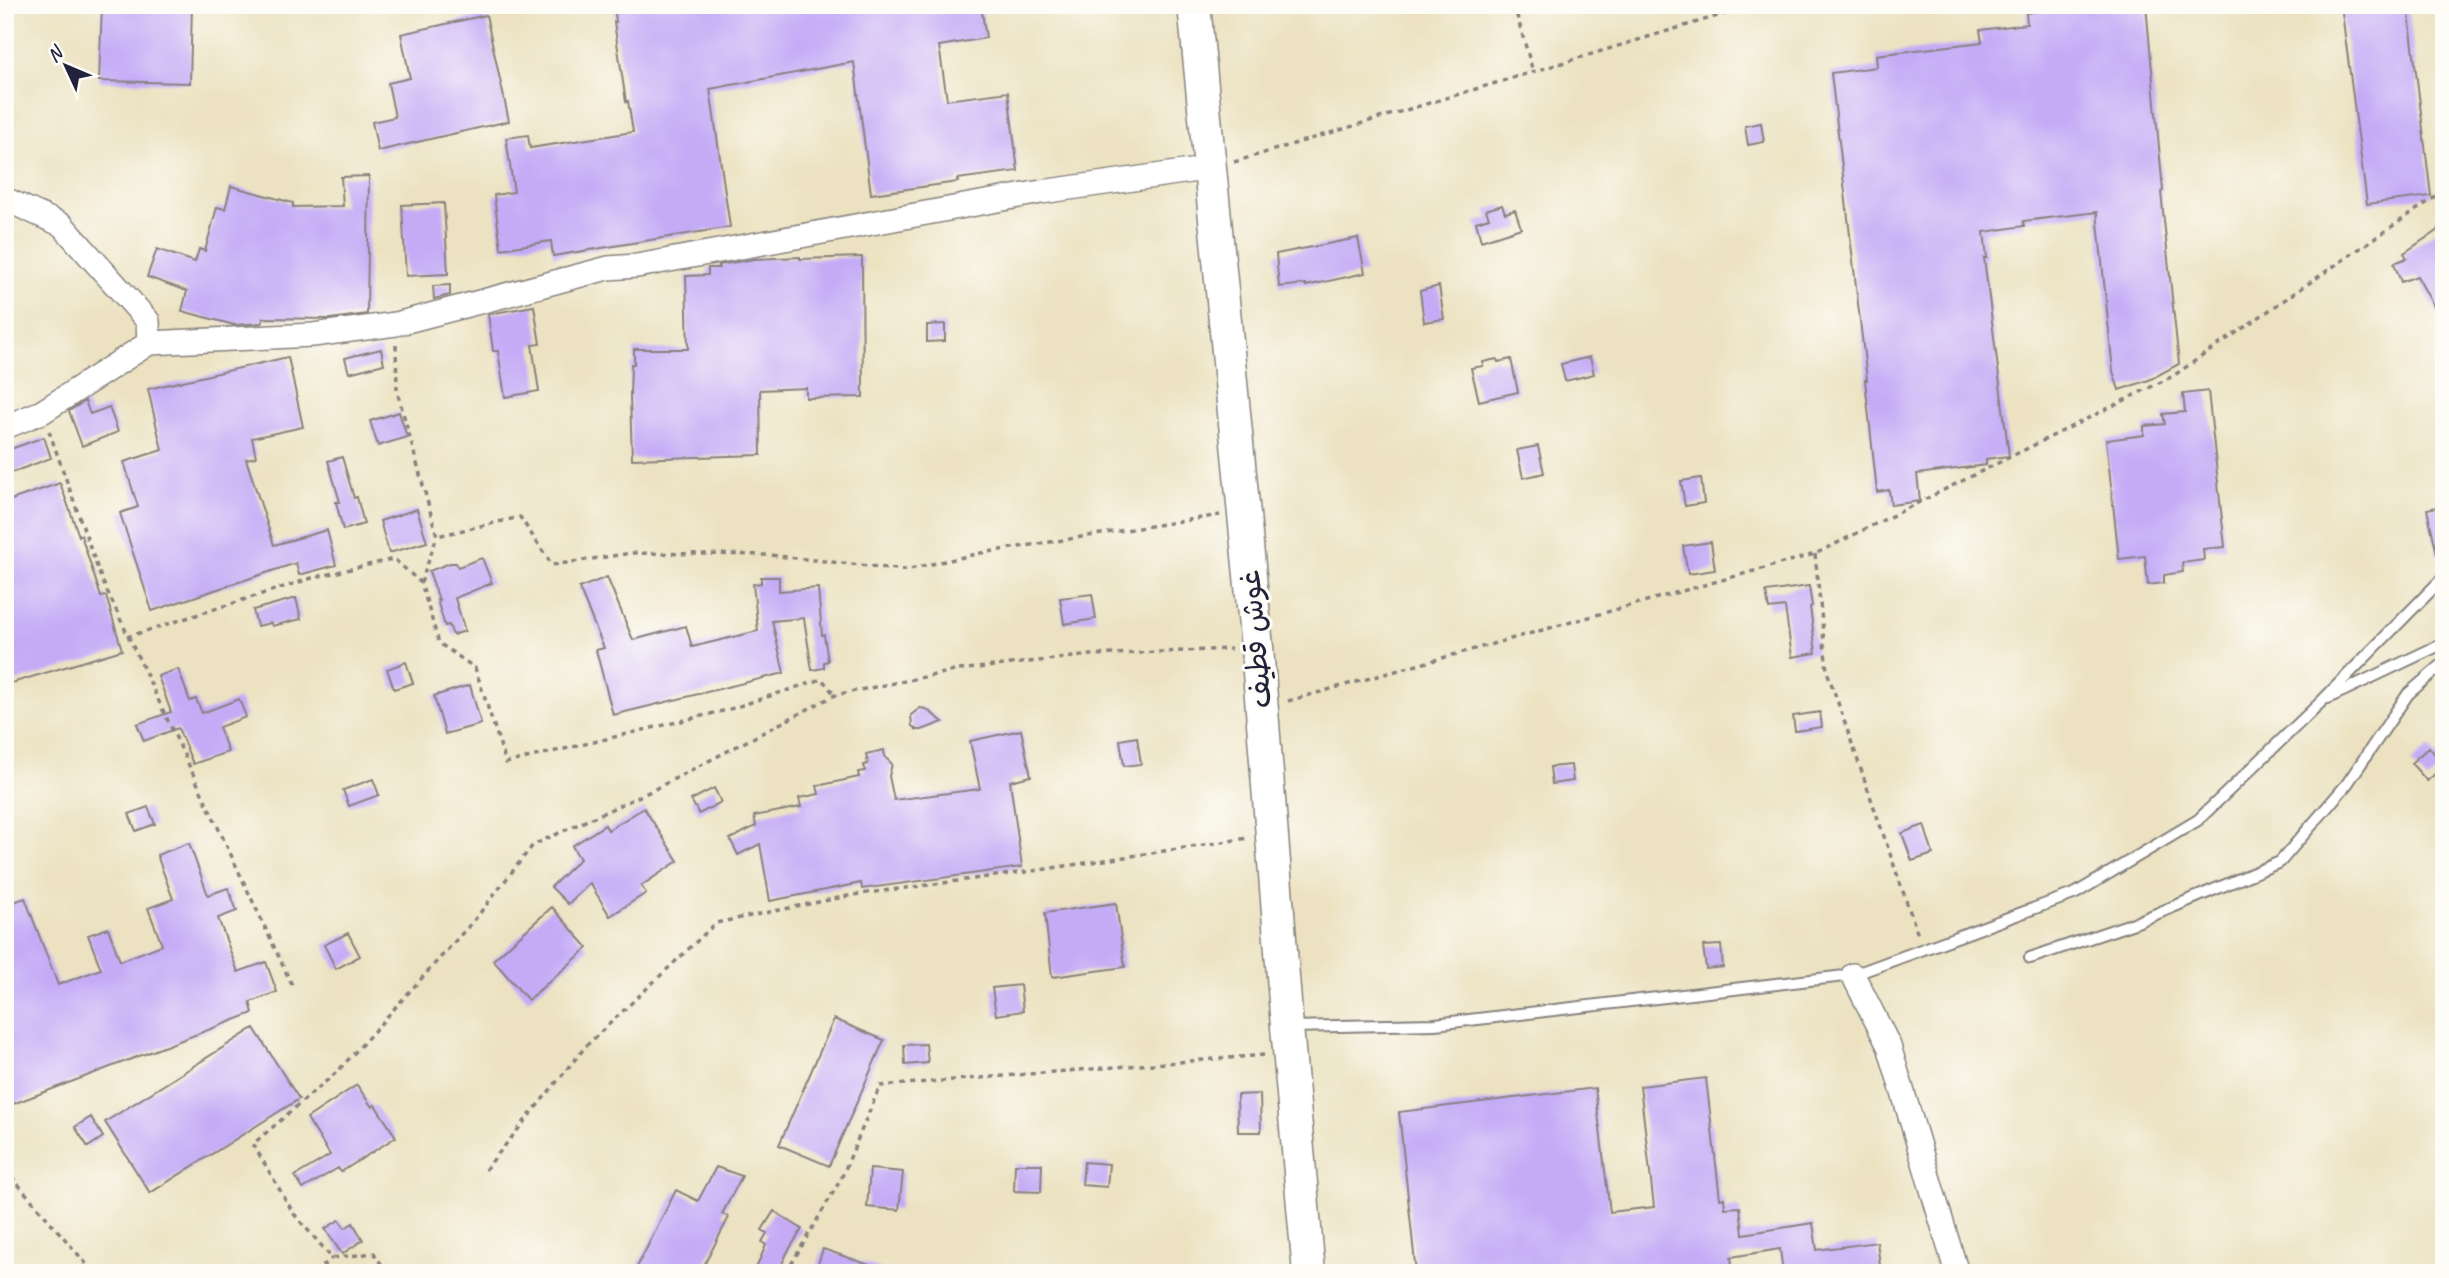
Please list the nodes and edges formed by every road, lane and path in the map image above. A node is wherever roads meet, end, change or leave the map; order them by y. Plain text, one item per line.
1 (1194, 5) edge
2 (1514, 5) edge
3 (1754, 5) edge
4 (1533, 72) junction
5 (1212, 168) junction
6 (2444, 191) edge
7 (5, 199) edge
8 (396, 324) junction
9 (149, 343) junction
10 (42, 412) junction
11 (5, 427) edge
12 (1243, 511) junction
13 (437, 536) junction
14 (1815, 554) junction
15 (2444, 577) edge
16 (421, 583) junction
17 (127, 637) junction
18 (2444, 643) edge
19 (1257, 647) junction
20 (2444, 663) edge
21 (835, 695) junction
22 (2322, 701) junction
23 (1262, 709) junction
24 (1272, 834) junction
25 (1924, 951) junction
26 (2030, 958) dead end
27 (1853, 975) junction
28 (292, 985) dead end
29 (1288, 1040) junction
30 (5, 1169) edge
31 (485, 1170) dead end
32 (332, 1258) junction
33 (94, 1273) edge
34 (315, 1273) edge
35 (387, 1273) edge
36 (786, 1273) edge
37 (1309, 1273) edge
38 (1957, 1273) edge

1 - 5 main road, غوش قطيف
2 - 4 path
3 - 4 path
4 - 5 path
5 - 8 street
5 - 12 main road, غوش قطيف
6 - 14 path
7 - 9 street
8 - 9 street
8 - 13 path
9 - 10 street
10 - 11 street
10 - 17 path
12 - 13 path
12 - 19 main road, غوش قطيف
13 - 16 path
14 - 23 path
14 - 25 path
15 - 22 lane
16 - 17 path
16 - 21 path
17 - 28 path
18 - 22 lane
19 - 21 path
19 - 23 main road, غوش قطيف
20 - 26 lane
21 - 32 path
22 - 25 lane
23 - 24 main road, غوش قطيف
24 - 29 main road, غوش قطيف
24 - 31 path
25 - 27 lane
27 - 29 lane
27 - 38 street
29 - 36 path
29 - 37 main road, غوش قطيف
30 - 33 path
32 - 34 path
32 - 35 path

